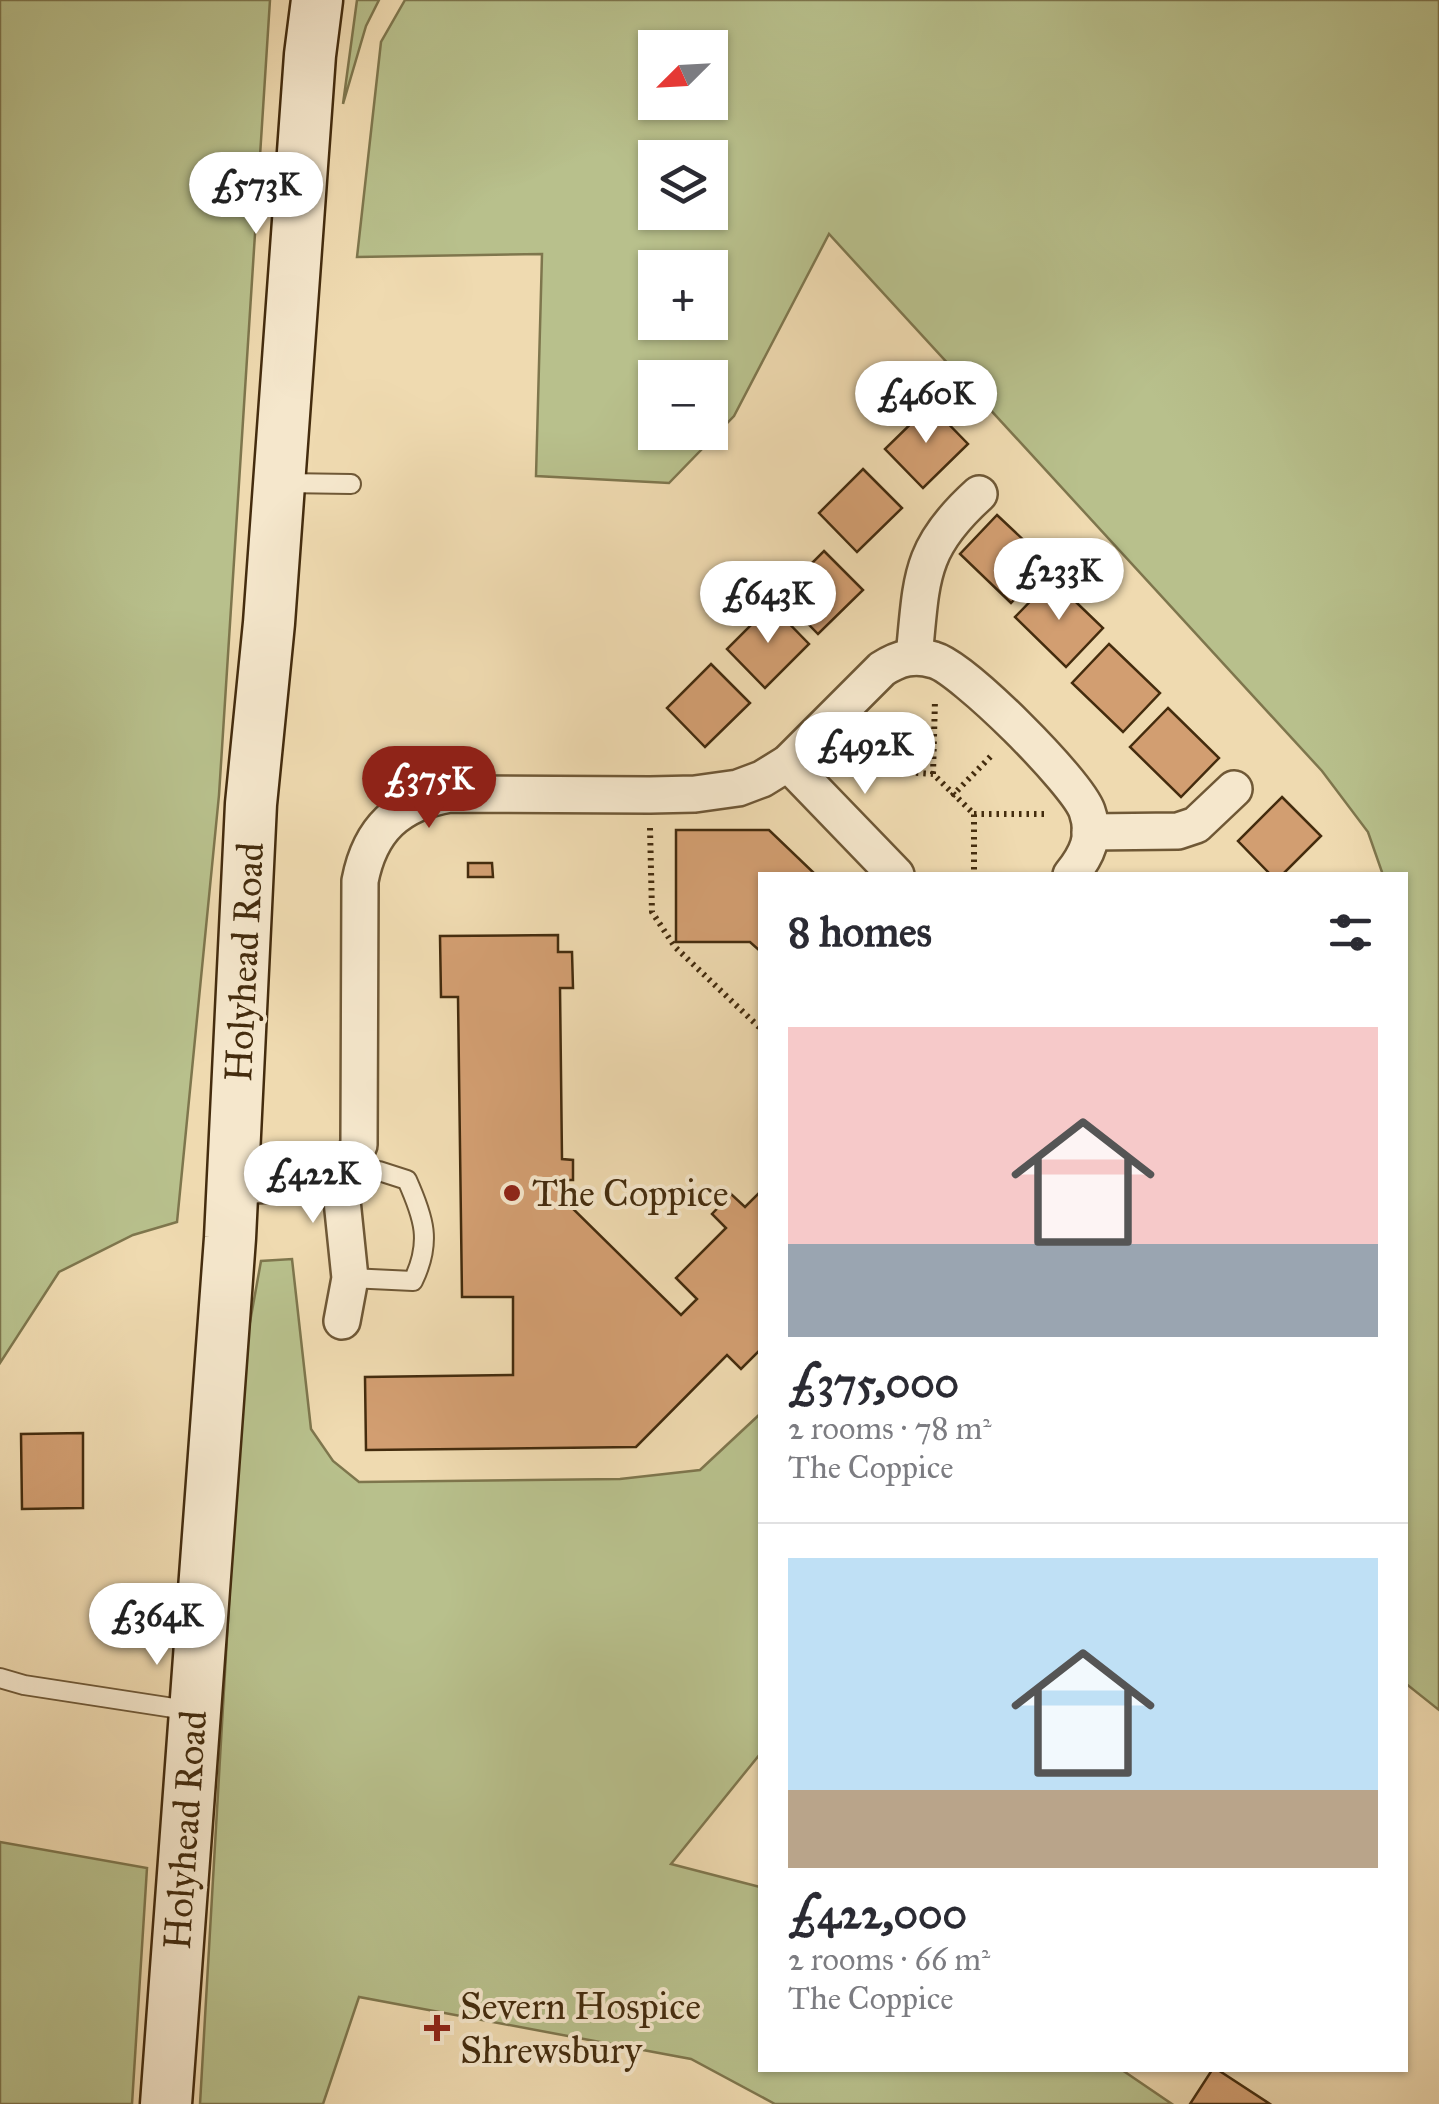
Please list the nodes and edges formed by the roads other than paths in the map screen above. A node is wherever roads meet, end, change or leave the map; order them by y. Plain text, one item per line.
1 (317, 0) edge
2 (278, 482) junction
3 (351, 484) dead end
4 (979, 494) dead end
5 (925, 658) junction
6 (796, 771) junction
7 (1234, 789) dead end
8 (1090, 823) junction
9 (893, 872) edge
10 (1074, 872) edge
11 (340, 1182) junction
12 (232, 1186) junction
13 (350, 1278) junction
14 (342, 1321) dead end
15 (0, 1678) edge
16 (194, 1711) junction
17 (166, 2104) edge

1 - 2 main road, Holyhead Road
2 - 3 lane
2 - 12 main road, Holyhead Road
4 - 5 street
5 - 6 street
5 - 8 street
6 - 9 street
6 - 11 street
7 - 8 street
8 - 10 street
11 - 12 street
11 - 13 street
11 - 13 lane
12 - 16 main road, Holyhead Road
13 - 14 street
15 - 16 lane
16 - 17 main road, Holyhead Road

